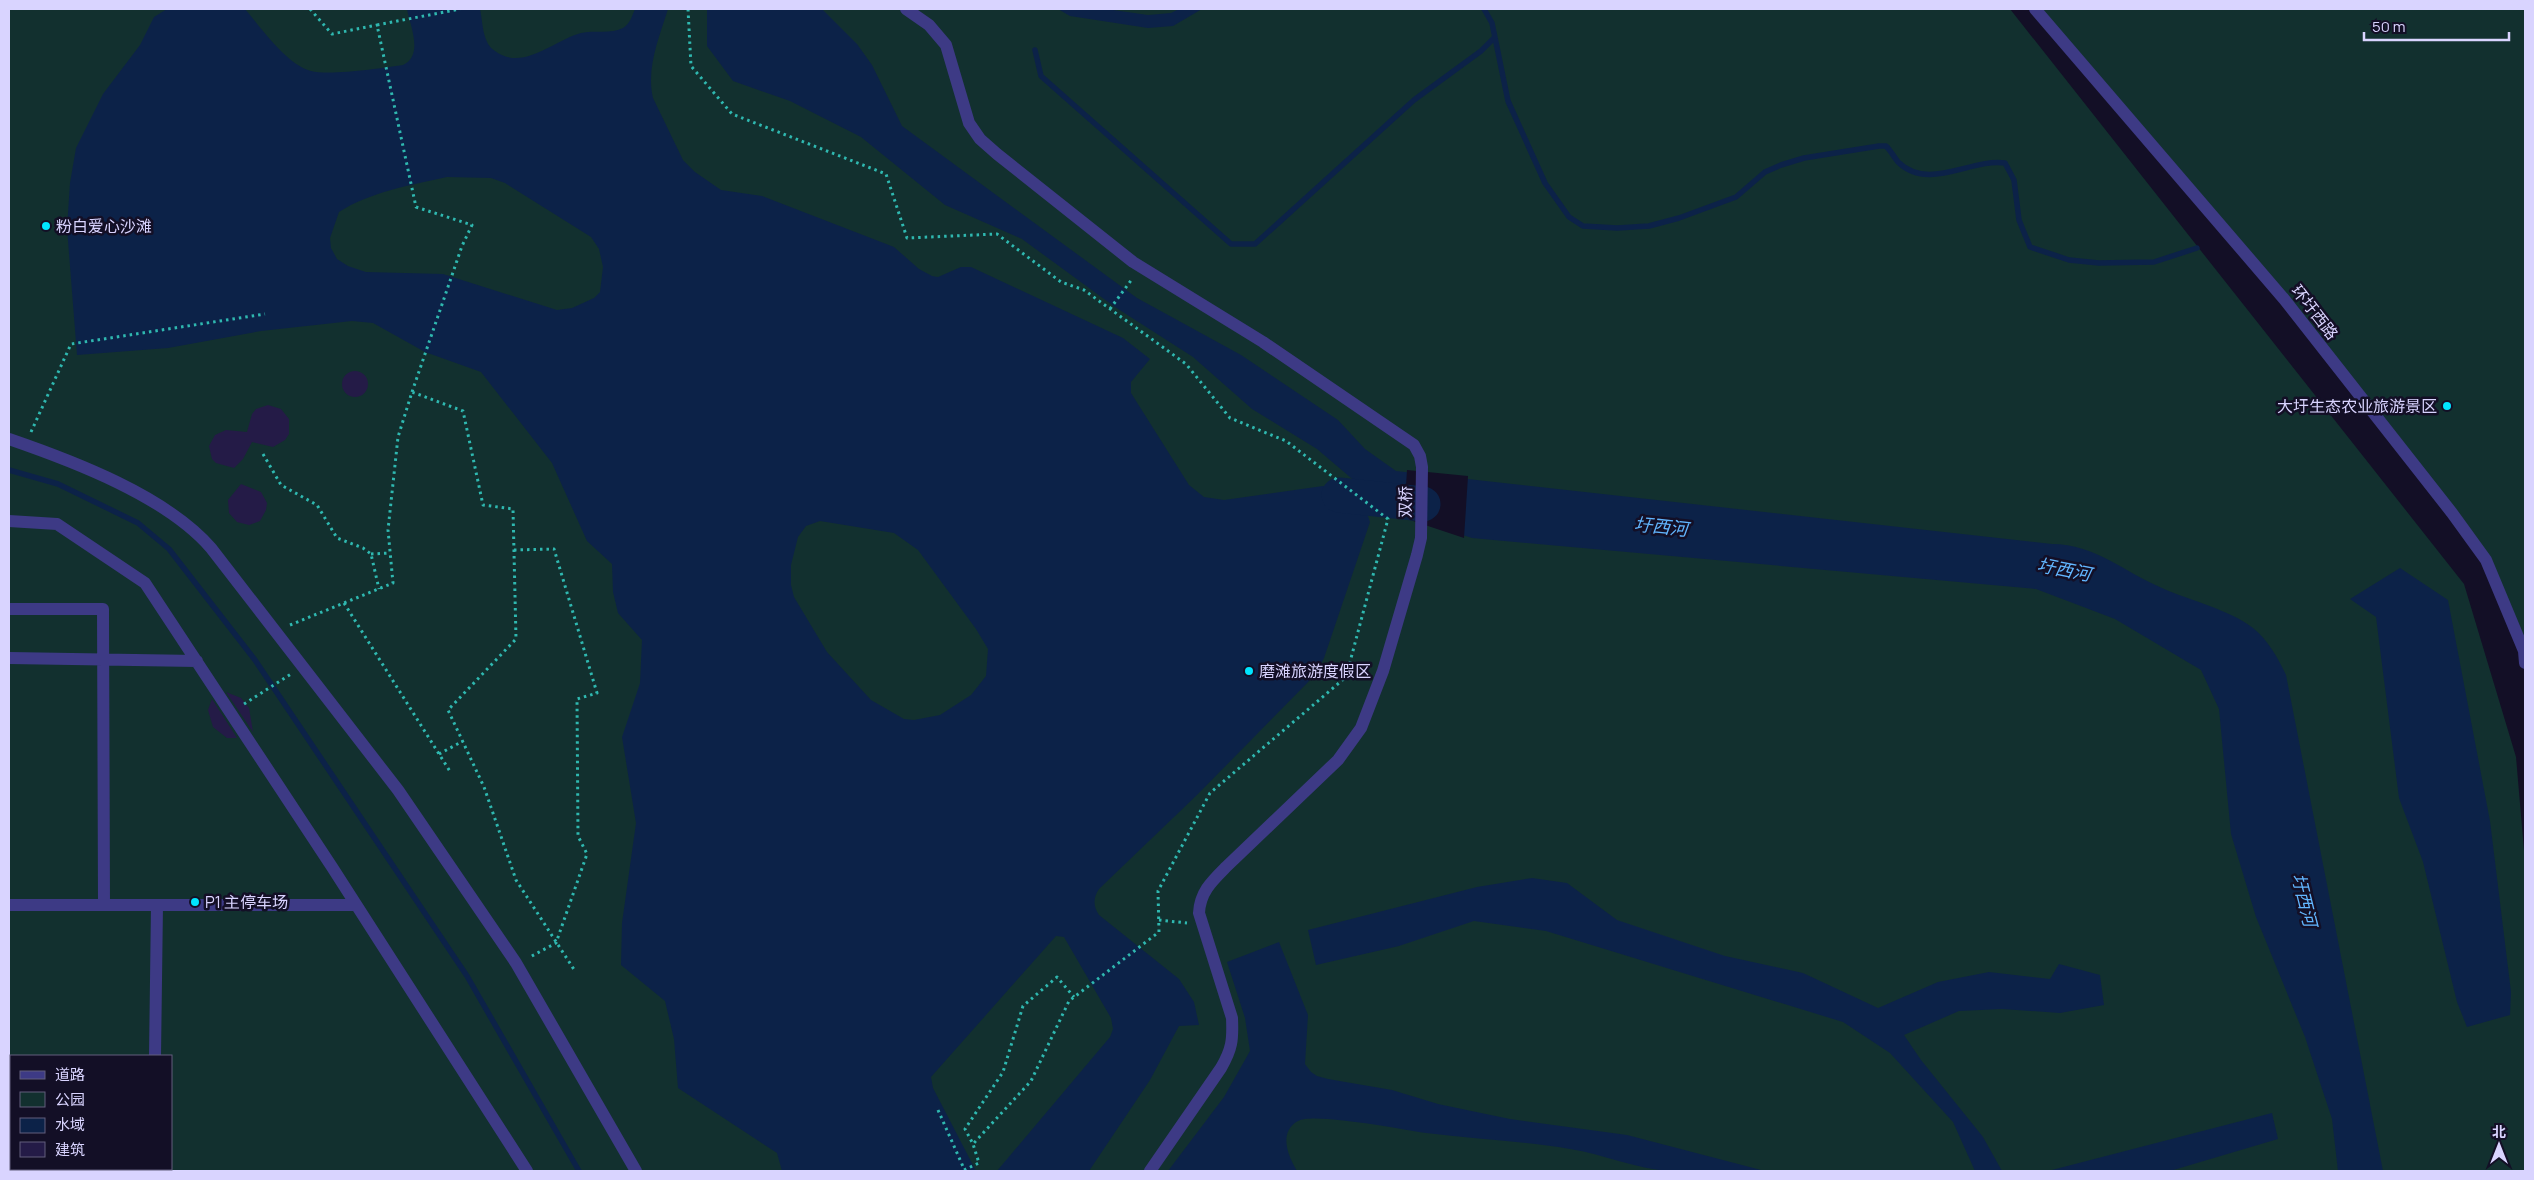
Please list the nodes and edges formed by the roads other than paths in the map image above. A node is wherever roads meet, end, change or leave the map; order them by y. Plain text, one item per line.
1 (906, 9) edge
2 (2035, 9) edge
3 (9, 439) edge
4 (9, 521) edge
5 (9, 609) edge
6 (9, 658) edge
7 (103, 660) junction
8 (197, 661) junction
9 (2525, 663) edge
10 (9, 905) edge
11 (104, 905) junction
12 (157, 905) junction
13 (356, 905) junction
14 (155, 1055) edge
15 (527, 1171) edge
16 (636, 1171) edge
17 (1150, 1171) edge

1 - 17 street, 双桥
2 - 9 street, 环圩西路
3 - 16 street
4 - 8 street
5 - 7 street
6 - 7 street
7 - 8 street
7 - 11 street
8 - 13 street
10 - 11 street
11 - 12 street
12 - 13 street
12 - 14 street
13 - 15 street

